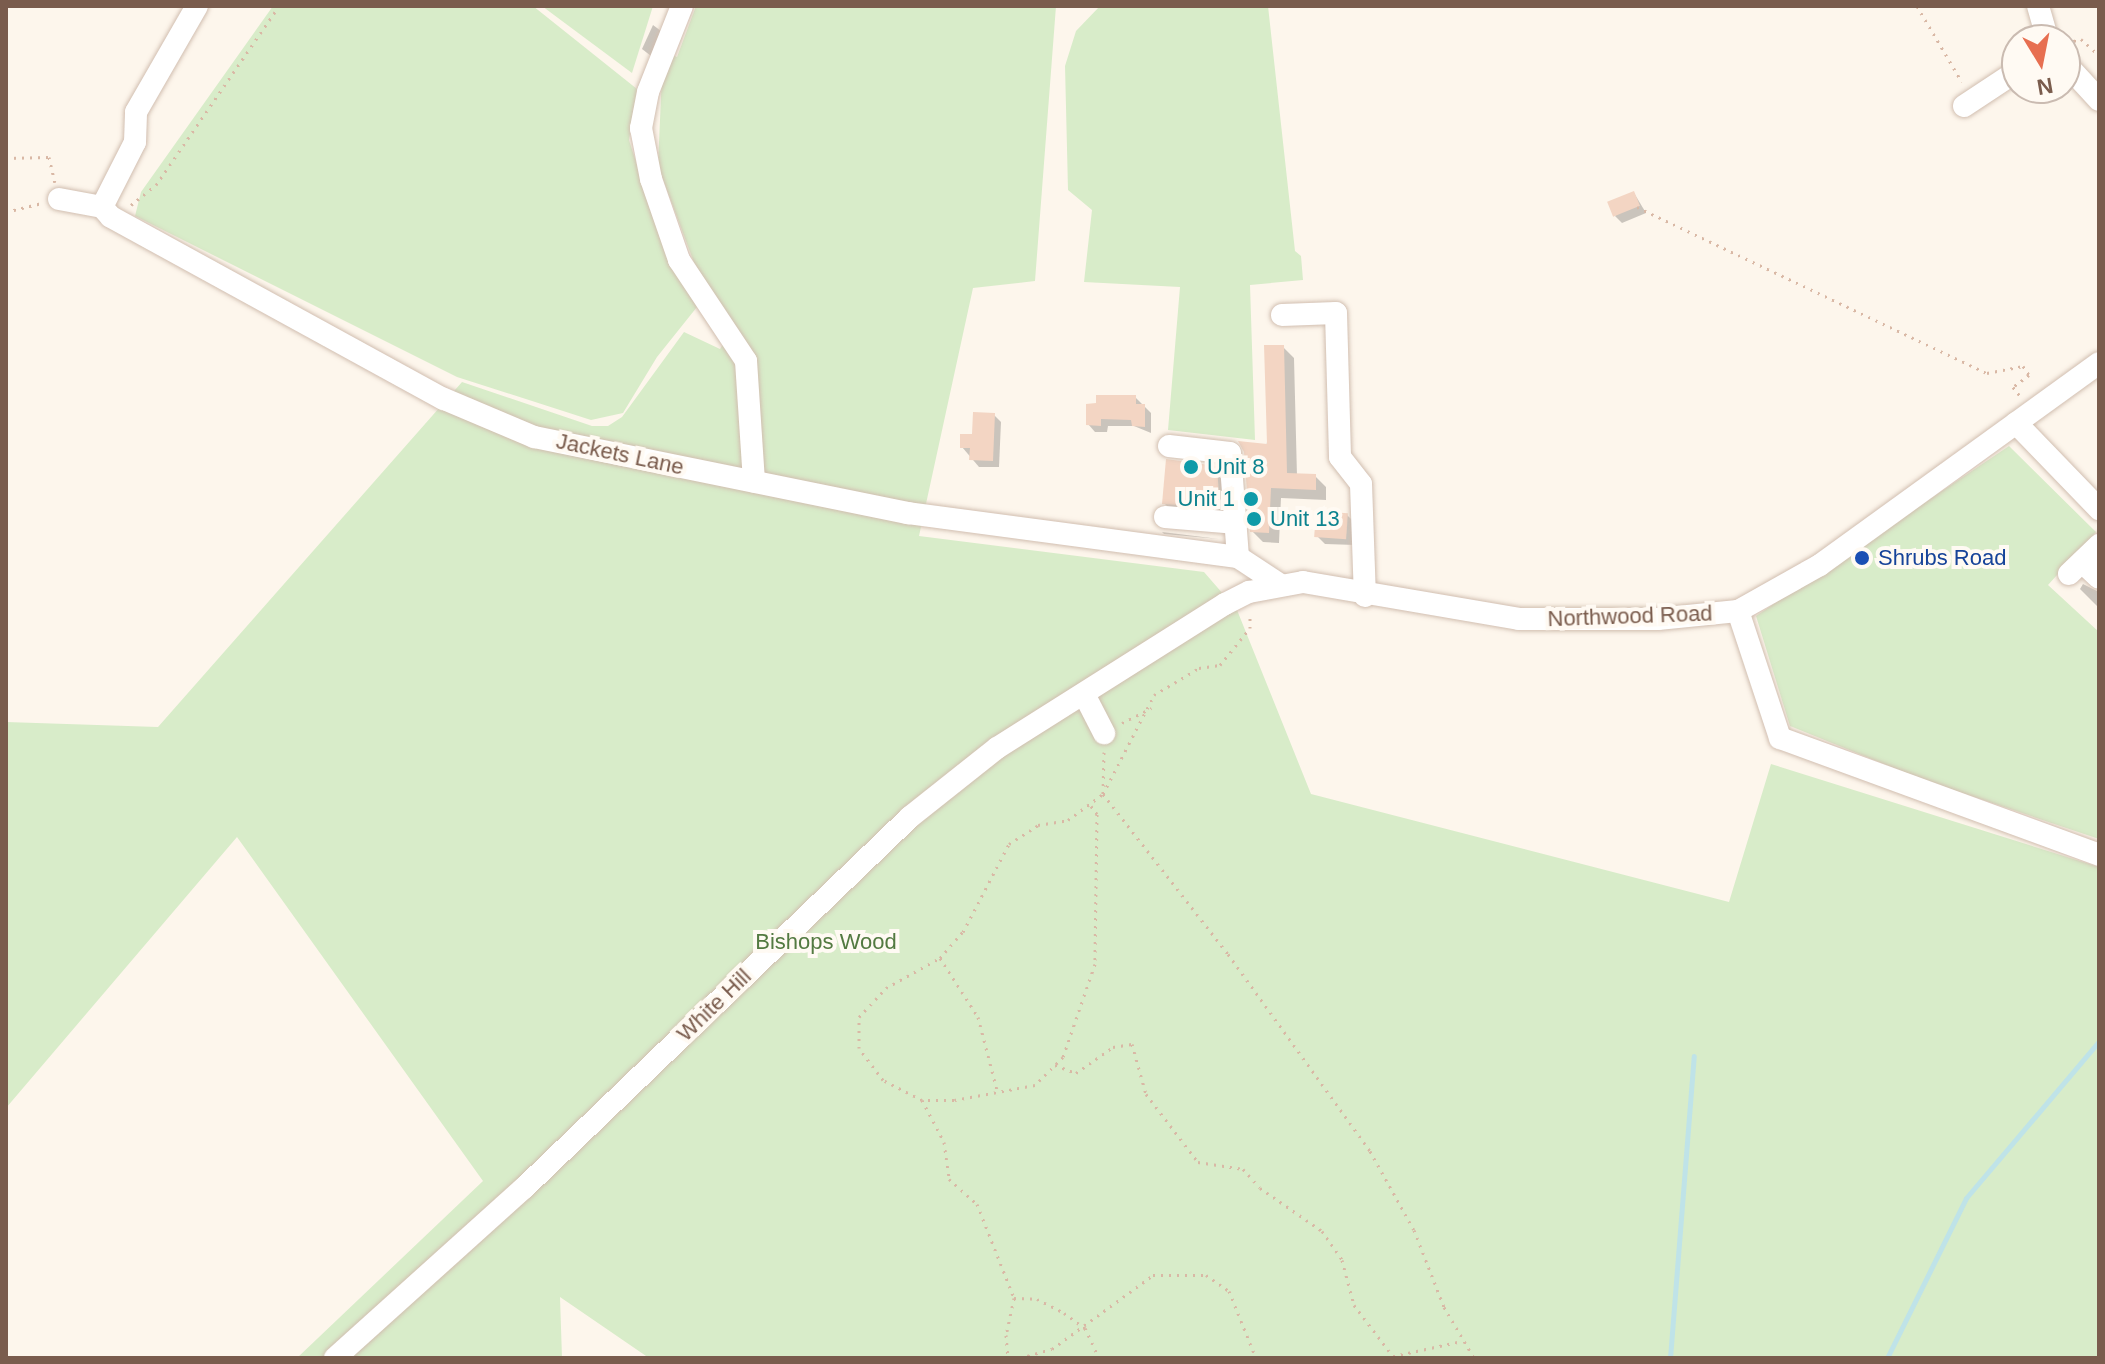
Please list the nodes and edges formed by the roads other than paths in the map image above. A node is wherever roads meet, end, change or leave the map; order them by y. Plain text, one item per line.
1 (197, 6) edge
2 (682, 6) edge
3 (2081, 80) edge
4 (2001, 82) edge
5 (2099, 100) edge
6 (1969, 103) road end
7 (59, 199) road end
8 (106, 212) junction
9 (1282, 315) dead end
10 (2099, 363) edge
11 (2025, 417) junction
12 (1169, 446) dead end
13 (754, 482) junction
14 (2099, 509) edge
15 (1165, 517) dead end
16 (1237, 523) junction
17 (2099, 545) edge
18 (1238, 557) junction
19 (2099, 578) edge
20 (1279, 584) junction
21 (1365, 596) junction
22 (1738, 611) junction
23 (1085, 696) junction
24 (1104, 733) road end
25 (2099, 855) edge
26 (335, 1358) edge

1 - 8 street
2 - 13 street
3 - 5 street
4 - 6 street
7 - 8 street, Jackets Lane
8 - 13 street, Jackets Lane
9 - 21 street
10 - 11 street, Northwood Road
11 - 14 street
11 - 22 street, Northwood Road
12 - 16 street
13 - 18 street, Jackets Lane
15 - 16 street
16 - 18 street
17 - 19 street
18 - 20 street, Jackets Lane
20 - 21 street, Northwood Road
20 - 23 street, White Hill
21 - 22 street, Northwood Road
22 - 25 street
23 - 24 street
23 - 26 street, White Hill

